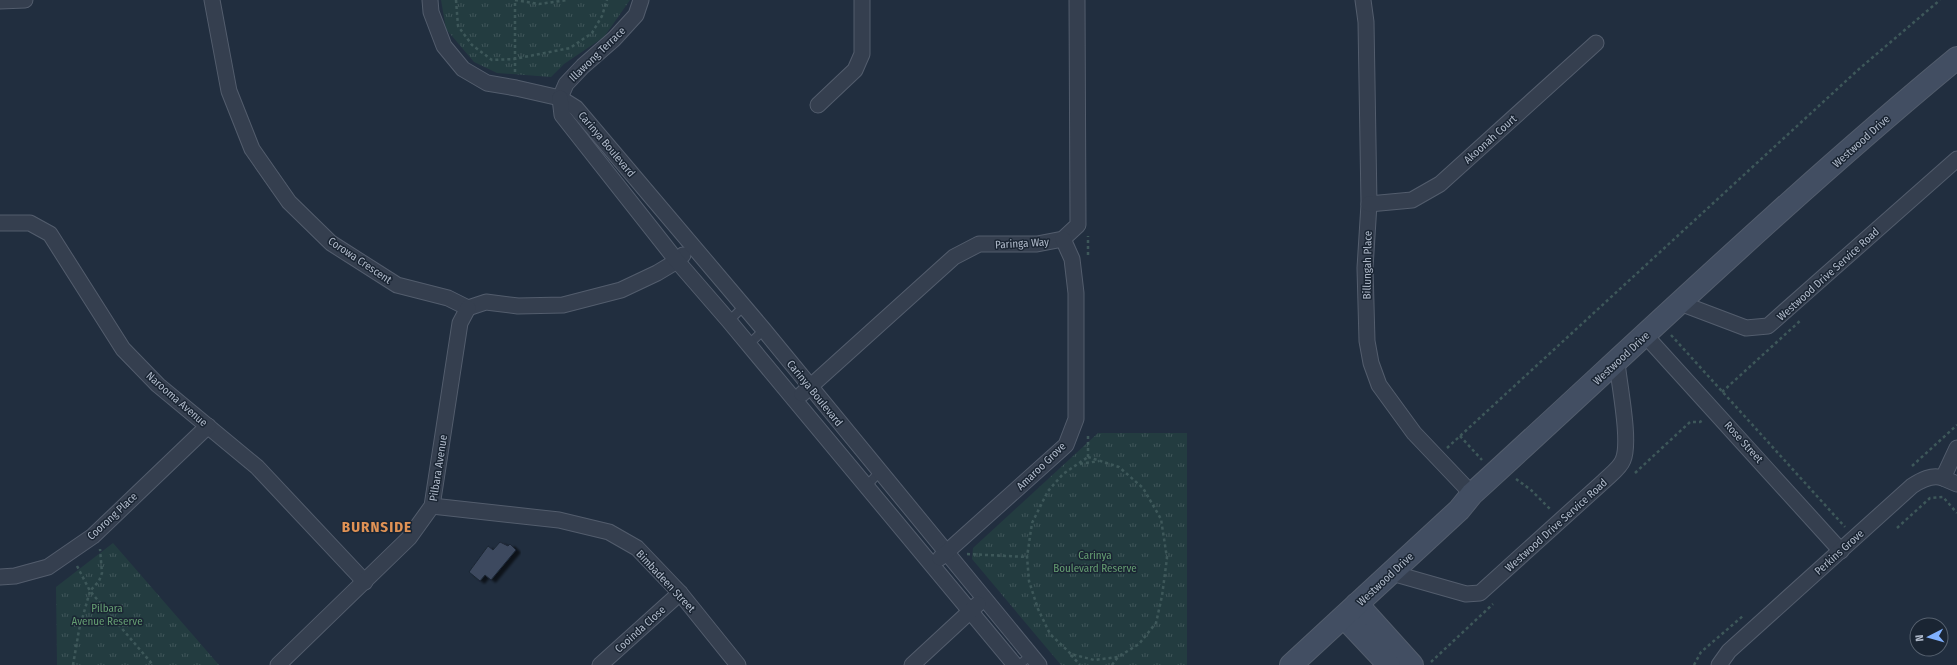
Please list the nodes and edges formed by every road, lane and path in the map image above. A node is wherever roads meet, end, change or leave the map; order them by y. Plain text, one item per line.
1 (25, 0) edge
2 (212, 0) edge
3 (430, 0) edge
4 (456, 0) edge
5 (515, 0) edge
6 (568, 0) edge
7 (607, 0) edge
8 (641, 0) edge
9 (862, 0) edge
10 (1077, 0) edge
11 (1363, 0) edge
12 (1940, 0) edge
13 (0, 1) edge
14 (1596, 43) dead end
15 (1957, 58) edge
16 (514, 59) junction
17 (516, 88) junction
18 (560, 98) junction
19 (818, 105) dead end
20 (1957, 159) edge
21 (618, 171) junction
22 (1369, 204) junction
23 (0, 223) edge
24 (1063, 239) junction
25 (692, 246) junction
26 (676, 261) junction
27 (1680, 303) junction
28 (744, 306) junction
29 (468, 308) junction
30 (729, 321) junction
31 (764, 330) junction
32 (1669, 333) dead end
33 (1645, 335) junction
34 (749, 344) junction
35 (1617, 362) junction
36 (1728, 387) dead end
37 (810, 388) junction
38 (1727, 398) junction
39 (794, 401) junction
40 (208, 426) junction
41 (1460, 436) junction
42 (1957, 448) edge
43 (1444, 451) dead end
44 (1483, 460) dead end
45 (1100, 461) junction
46 (1078, 464) junction
47 (880, 471) junction
48 (1515, 478) dead end
49 (1943, 478) junction
50 (1957, 484) edge
51 (866, 487) junction
52 (1472, 494) junction
53 (432, 506) junction
54 (1551, 510) dead end
55 (1957, 513) edge
56 (1846, 528) dead end
57 (1897, 528) dead end
58 (93, 536) junction
59 (1841, 551) junction
60 (70, 552) junction
61 (947, 552) junction
62 (963, 554) dead end
63 (1027, 557) junction
64 (932, 565) junction
65 (1392, 573) junction
66 (0, 577) edge
67 (365, 582) junction
68 (90, 591) junction
69 (680, 593) junction
70 (984, 597) junction
71 (970, 611) junction
72 (1350, 611) junction
73 (1071, 654) junction
74 (1118, 657) junction
75 (1035, 660) edge
76 (73, 665) edge
77 (153, 665) edge
78 (278, 665) edge
79 (600, 665) edge
80 (738, 665) edge
81 (912, 665) edge
82 (1015, 665) edge
83 (1019, 665) edge
84 (1080, 665) edge
85 (1112, 665) edge
86 (1291, 665) edge
87 (1389, 665) edge
88 (1412, 665) edge
89 (1719, 665) edge

1 - 13 street
2 - 29 street, Corowa Crescent
3 - 17 street
4 - 16 path
5 - 6 path
5 - 16 path
7 - 16 path
8 - 18 street, Illawong Terrace
9 - 19 street
10 - 24 street, Paringa Way
11 - 22 street, Billungah Place
12 - 41 path
14 - 22 street, Akoonah Court
15 - 27 street, Westwood Drive
16 - 17 path
17 - 18 street
18 - 21 street, Carinya Boulevard
20 - 27 street, Westwood Drive Service Road
21 - 25 street, Carinya Boulevard
21 - 26 street, Carinya Boulevard
22 - 52 street, Billungah Place
23 - 40 street, Narooma Avenue
24 - 37 street, Paringa Way
24 - 61 street, Amaroo Grove
25 - 26 street
25 - 28 street, Carinya Boulevard
26 - 29 street
26 - 30 street, Carinya Boulevard
27 - 33 street, Westwood Drive
28 - 30 lane
28 - 31 street, Carinya Boulevard
29 - 53 street, Pilbara Avenue
30 - 34 street, Carinya Boulevard
31 - 34 lane
31 - 37 street, Carinya Boulevard
32 - 38 path
33 - 35 street, Westwood Drive
33 - 59 street, Rose Street
34 - 39 street, Carinya Boulevard
35 - 52 street, Westwood Drive
35 - 65 street, Westwood Drive Service Road
36 - 38 path
37 - 39 street, Paringa Way
37 - 47 street, Carinya Boulevard
38 - 56 path
39 - 51 street, Carinya Boulevard
40 - 58 street, Coorong Place
40 - 67 street, Narooma Avenue
41 - 43 path
41 - 44 path
42 - 49 street
45 - 46 path
45 - 46 path
45 - 74 path
46 - 63 path
47 - 51 lane
47 - 61 street, Carinya Boulevard
48 - 54 path
49 - 50 street
49 - 59 street, Perkins Grove
51 - 64 street, Carinya Boulevard
52 - 65 street, Westwood Drive
53 - 67 street, Pilbara Avenue
53 - 69 street, Bimbadeen Street
55 - 57 path
58 - 60 street, Coorong Place
58 - 68 path
59 - 89 street, Perkins Grove
60 - 66 street, Coorong Place
60 - 68 path
61 - 64 street, Amaroo Grove
61 - 70 street, Carinya Boulevard
62 - 63 path
63 - 73 path
64 - 71 street, Carinya Boulevard
65 - 72 street, Westwood Drive
67 - 78 street, Pilbara Avenue
68 - 76 path
68 - 77 path
69 - 79 street, Cooinda Close
69 - 80 street, Bimbadeen Street
70 - 71 street
70 - 75 street, Carinya Boulevard
71 - 81 street
71 - 82 street, Carinya Boulevard
72 - 86 street, Westwood Drive
72 - 87 street
72 - 88 street
73 - 74 path
73 - 84 path
74 - 85 path
75 - 83 lane

